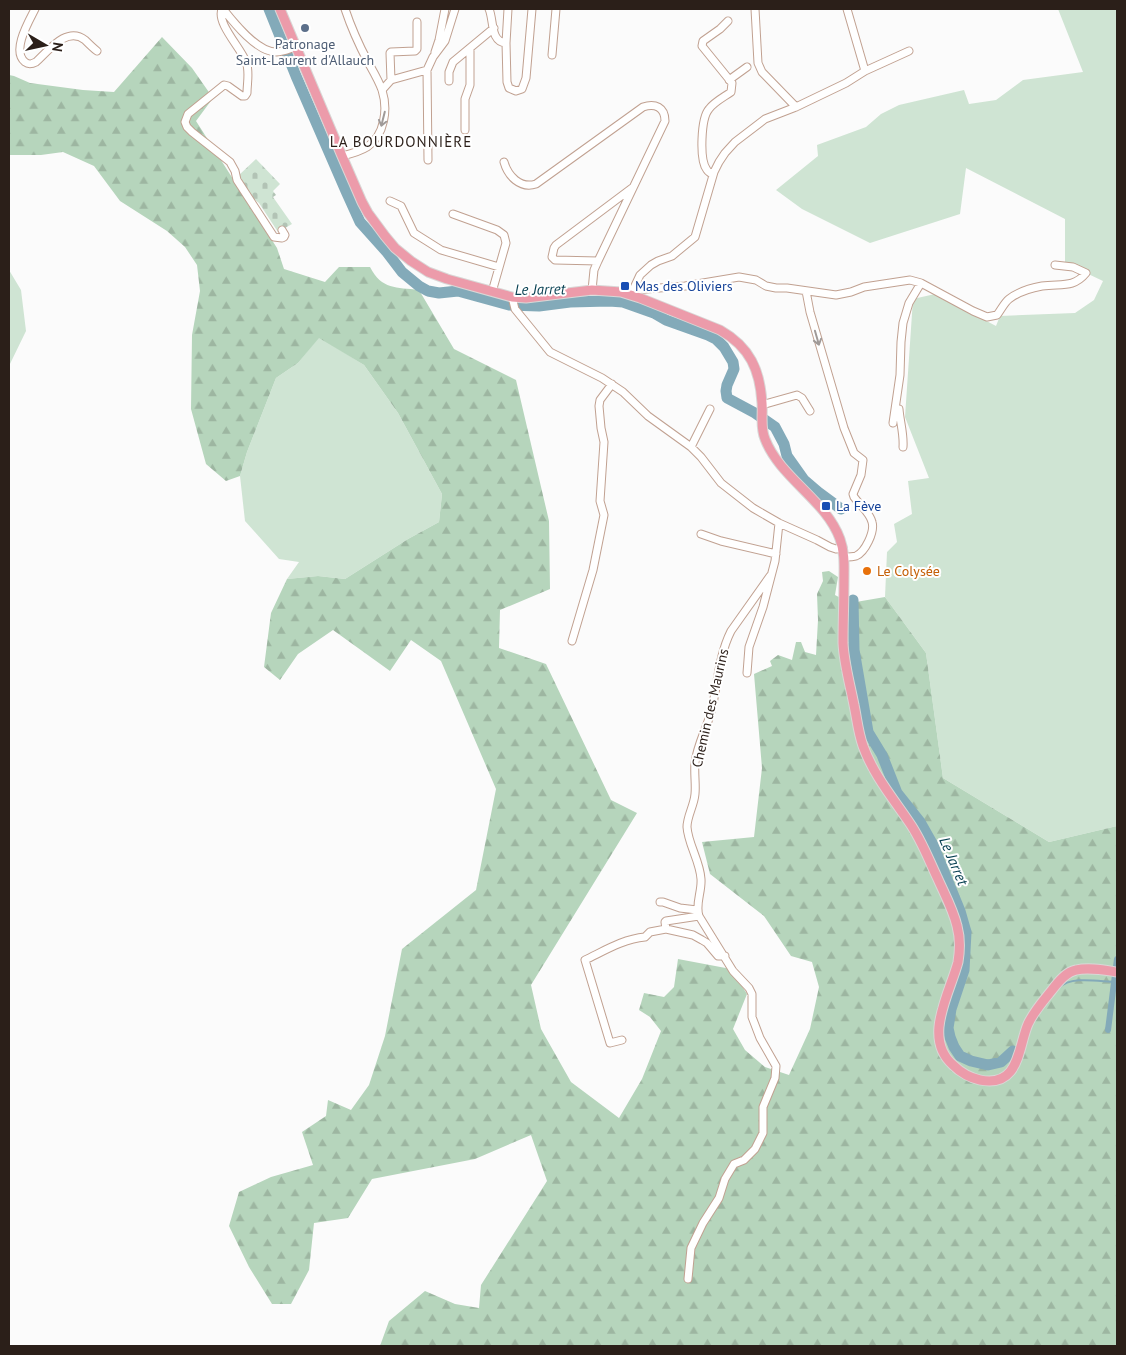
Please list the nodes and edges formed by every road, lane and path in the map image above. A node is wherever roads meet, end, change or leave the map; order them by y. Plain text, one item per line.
1 (35, 9) edge
2 (223, 9) edge
3 (280, 9) edge
4 (345, 9) edge
5 (445, 9) edge
6 (454, 9) edge
7 (489, 9) edge
8 (508, 9) edge
9 (532, 9) edge
10 (556, 9) edge
11 (755, 9) edge
12 (847, 9) edge
13 (728, 21) dead end
14 (417, 22) dead end
15 (494, 28) junction
16 (506, 43) junction
17 (292, 48) junction
18 (470, 48) junction
19 (909, 51) dead end
20 (97, 52) dead end
21 (552, 55) dead end
22 (433, 57) junction
23 (747, 67) dead end
24 (427, 70) junction
25 (373, 71) junction
26 (865, 71) junction
27 (391, 80) junction
28 (729, 80) junction
29 (448, 81) dead end
30 (382, 90) junction
31 (796, 107) junction
32 (465, 130) dead end
33 (342, 156) junction
34 (428, 160) dead end
35 (504, 162) dead end
36 (713, 175) junction
37 (634, 186) junction
38 (390, 201) dead end
39 (453, 214) dead end
40 (282, 230) dead end
41 (598, 261) junction
42 (1055, 265) dead end
43 (499, 267) junction
44 (921, 283) junction
45 (592, 290) junction
46 (806, 290) junction
47 (492, 292) junction
48 (632, 292) junction
49 (514, 302) junction
50 (612, 384) junction
51 (898, 396) junction
52 (710, 409) dead end
53 (762, 409) junction
54 (810, 410) dead end
55 (894, 423) dead end
56 (691, 447) junction
57 (903, 447) dead end
58 (779, 523) junction
59 (700, 534) dead end
60 (844, 553) junction
61 (776, 554) junction
62 (770, 576) junction
63 (572, 641) dead end
64 (747, 673) dead end
65 (660, 902) dead end
66 (698, 913) junction
67 (666, 929) junction
68 (725, 956) junction
69 (1117, 972) edge
70 (622, 1040) dead end
71 (688, 1279) dead end

1 - 20 street
2 - 17 street
2 - 40 street
3 - 17 main road
4 - 25 street
5 - 22 street
6 - 22 street
7 - 15 street
8 - 16 street
9 - 16 street
10 - 21 street
11 - 31 street
12 - 26 street
13 - 28 street
14 - 27 street
15 - 16 street
15 - 18 street
17 - 33 main road
18 - 29 street
18 - 32 street
19 - 26 street
22 - 24 street
23 - 28 street
24 - 27 street
24 - 34 street
25 - 27 street
25 - 30 street
26 - 31 street
27 - 30 street
28 - 36 street
30 -> 33 street
31 - 36 street
33 - 47 main road
35 - 37 street
36 - 48 street
37 - 41 street
37 - 41 street
38 - 43 street
39 - 43 street
41 - 45 street
42 - 44 street
43 - 47 street
44 - 46 street
44 - 51 street
45 - 48 main road
45 - 49 main road
46 - 48 street
46 -> 60 street
47 - 49 main road
48 - 53 main road
49 - 50 street
50 - 56 street
50 - 63 street
51 - 55 street
51 - 57 street
52 - 56 street
53 - 54 street
53 - 60 main road
56 - 58 street
58 - 60 street
58 - 61 street
59 - 61 street
60 - 69 main road
61 - 62 street
62 - 64 street
62 - 66 street, Chemin des Maurins
65 - 66 street
66 - 67 street
66 - 68 street
67 - 68 street
67 - 70 street
68 - 71 street

